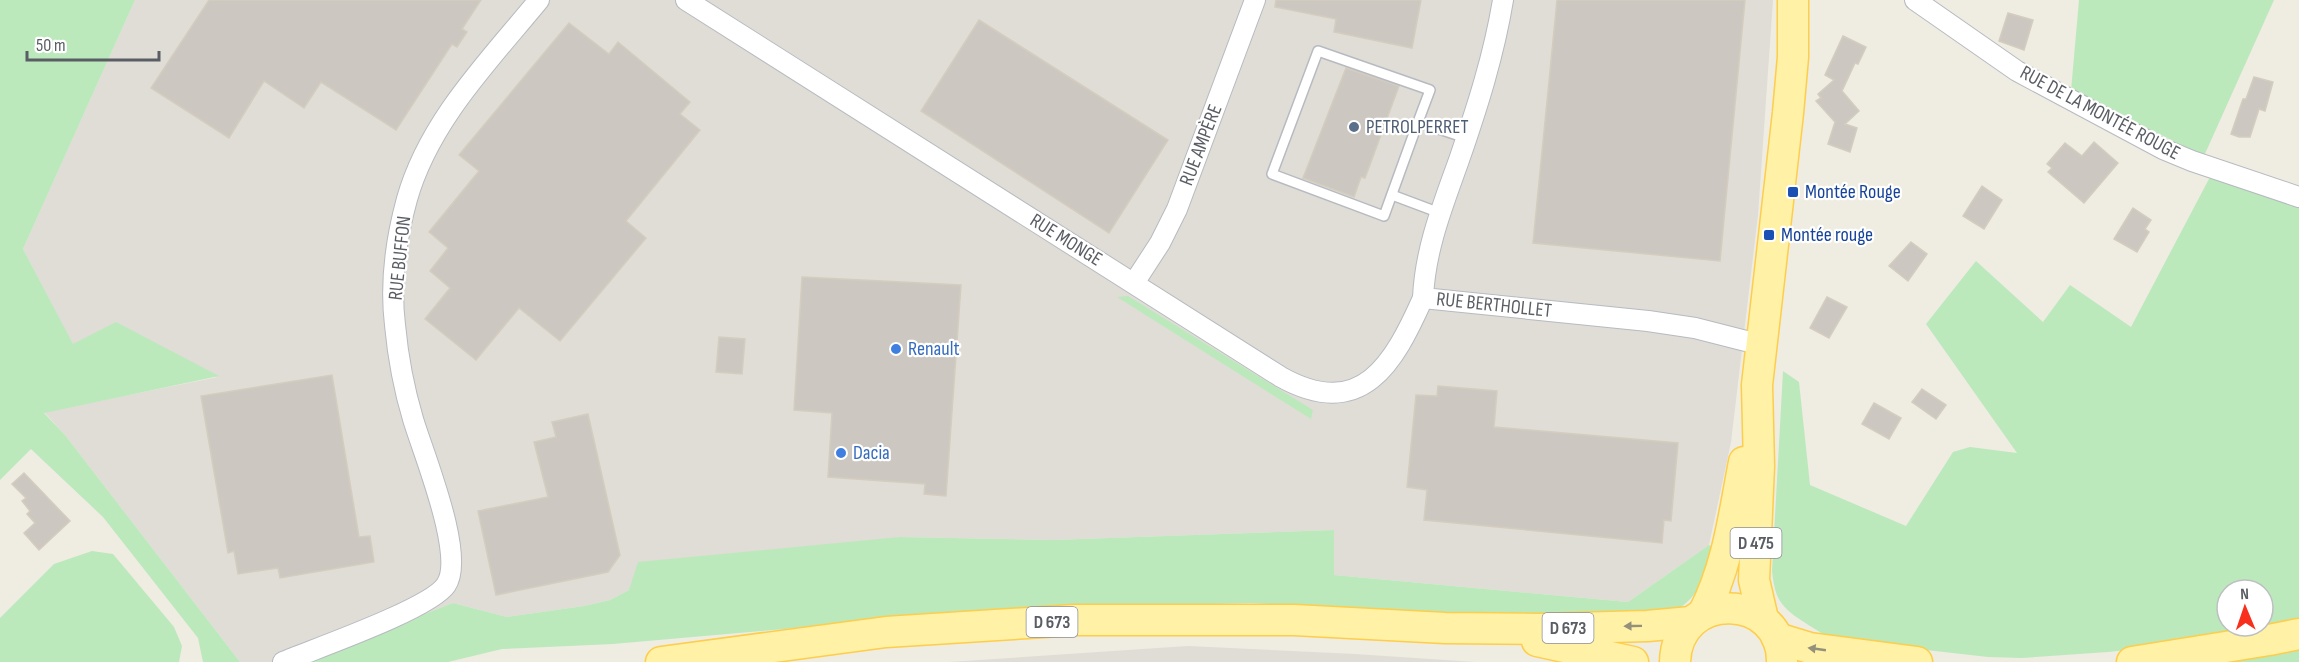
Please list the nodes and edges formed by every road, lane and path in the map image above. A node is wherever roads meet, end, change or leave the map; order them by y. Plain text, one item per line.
1 (539, 0) edge
2 (686, 0) edge
3 (1254, 0) edge
4 (1503, 0) edge
5 (1793, 0) edge
6 (1920, 2) edge
7 (1418, 122) junction
8 (1466, 138) junction
9 (1392, 195) junction
10 (2299, 197) edge
11 (1440, 213) junction
12 (1134, 283) junction
13 (1423, 298) junction
14 (1763, 344) junction
15 (1757, 385) junction
16 (1697, 618) junction
17 (1445, 627) junction
18 (2299, 634) edge
19 (1774, 640) edge
20 (282, 662) edge
21 (661, 662) edge
22 (1633, 662) edge
23 (1675, 662) edge
24 (1917, 662) edge
25 (2132, 662) edge

1 - 20 street, RUE BUFFON
2 - 12 street, RUE MONGE
3 - 12 street, RUE AMPÈRE
4 - 8 street, RUE BERTHOLLET
5 - 14 main road, D 475
6 - 10 street, RUE DE LA MONTÉE ROUGE
7 - 8 lane
7 - 9 lane
7 - 9 lane
8 - 11 street, RUE BERTHOLLET
9 - 11 lane
11 - 13 street, RUE BERTHOLLET
12 - 13 street, RUE MONGE
13 - 14 street, RUE BERTHOLLET
14 - 15 main road, D 475
15 - 16 main road, D 475
15 - 19 main road, D 475
16 -> 17 main road, D 673
16 - 19 main road
16 - 23 main road
17 - 21 main road, D 673
17 - 22 main road, D 673
18 - 25 main road
24 -> 19 main road

